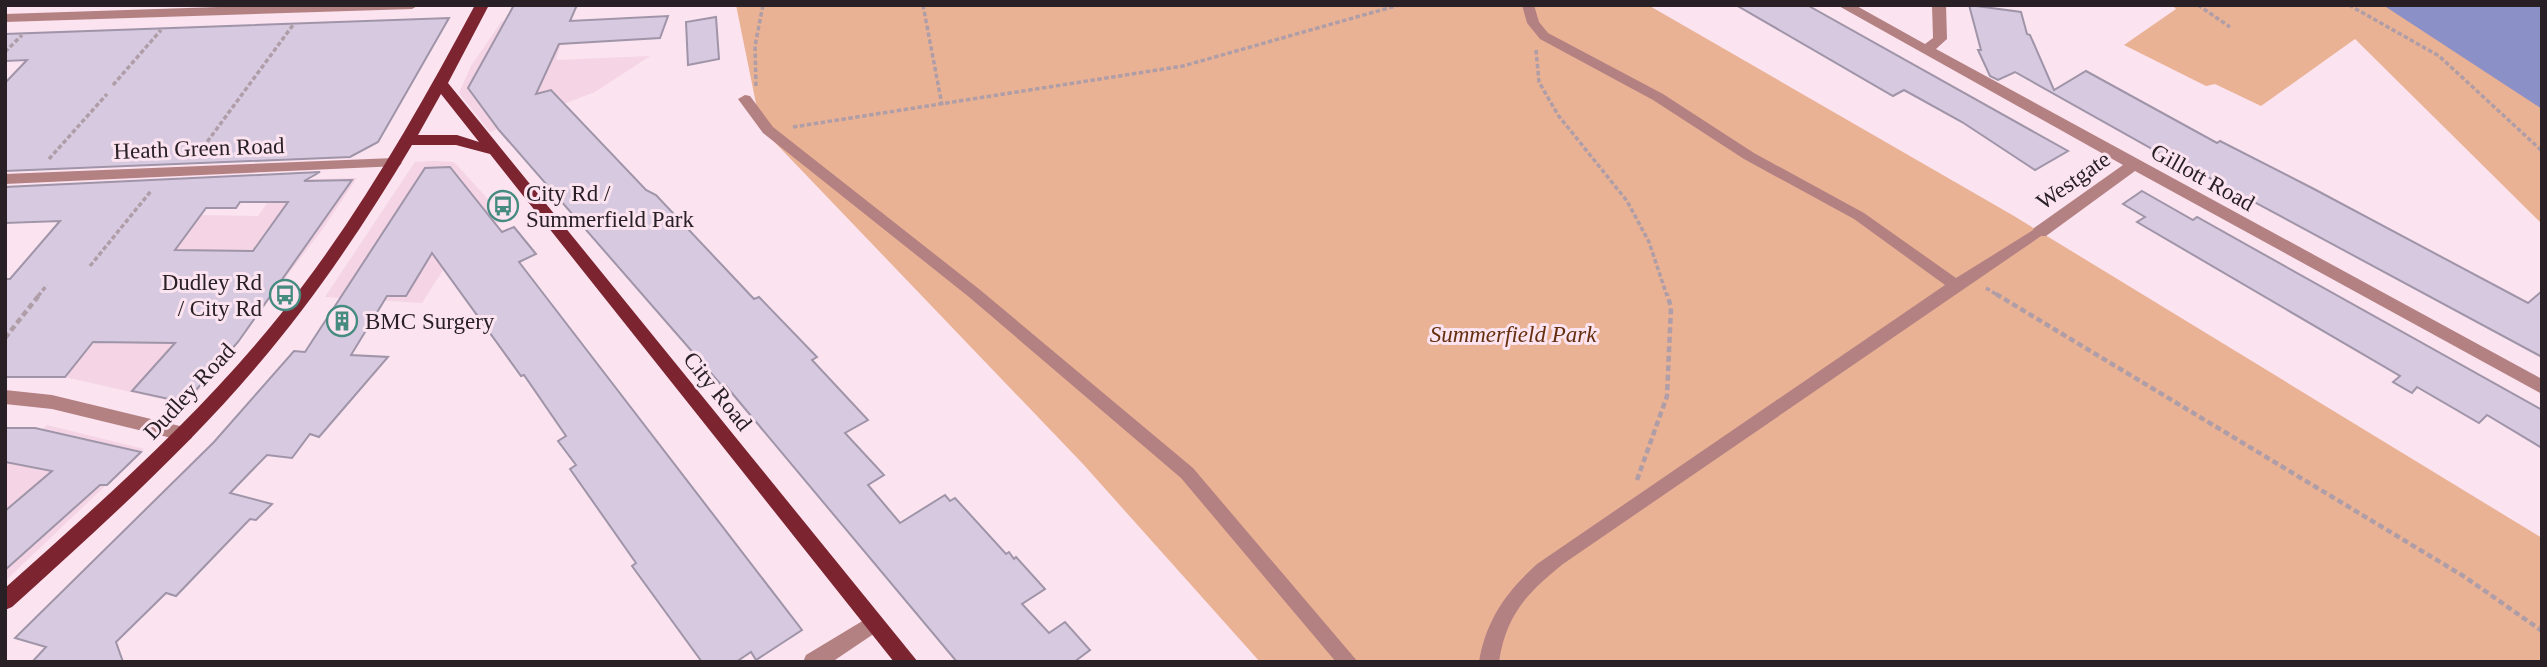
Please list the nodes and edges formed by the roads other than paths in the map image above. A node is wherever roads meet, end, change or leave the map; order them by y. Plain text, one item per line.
1 (412, 5) edge
2 (482, 5) edge
3 (1528, 5) edge
4 (1844, 5) edge
5 (1939, 5) edge
6 (5, 18) edge
7 (1926, 50) junction
8 (441, 84) junction
9 (751, 97) road end
10 (409, 140) junction
11 (492, 150) junction
12 (394, 163) junction
13 (2133, 165) junction
14 (5, 179) edge
15 (2040, 232) joint
16 (1956, 285) junction
17 (2542, 387) edge
18 (5, 397) edge
19 (184, 434) junction
20 (5, 601) edge
21 (874, 623) junction
22 (814, 662) edge
23 (907, 662) edge
24 (1348, 662) edge
25 (1489, 662) edge

1 - 6 street
2 - 8 main road, Dudley Road
3 - 16 lane
4 - 7 street, Gillott Road
5 - 7 street
7 - 13 street, Gillott Road
8 - 10 main road, Dudley Road
8 - 11 main road, City Road
9 - 24 lane
10 - 11 main road
10 - 12 main road, Dudley Road
11 - 21 main road, City Road
12 - 14 street, Heath Green Road
12 - 19 main road, Dudley Road
13 - 15 street, Westgate
13 - 17 street, Gillott Road
15 - 16 lane
16 - 25 lane
18 - 19 street
19 - 20 main road, Dudley Road
21 - 22 street
21 - 23 main road, City Road

